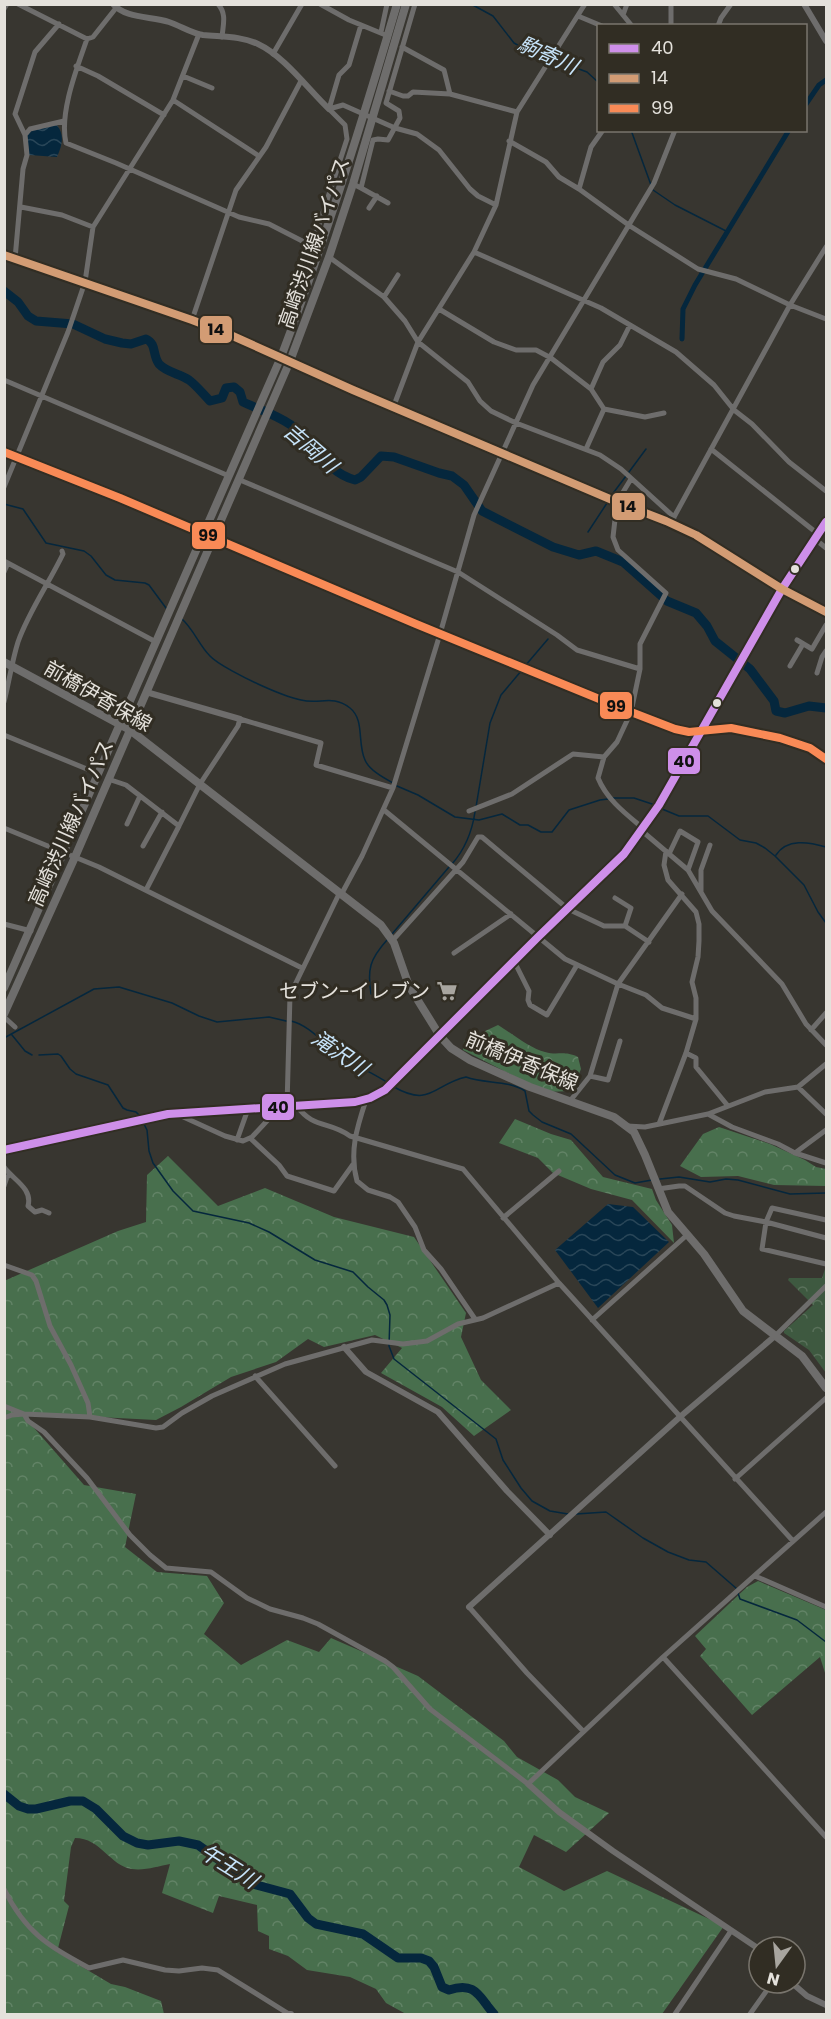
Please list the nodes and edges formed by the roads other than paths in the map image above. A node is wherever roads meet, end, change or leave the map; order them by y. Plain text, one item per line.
1 (7, 4) edge
2 (18, 4) edge
3 (218, 4) edge
4 (302, 4) edge
5 (320, 4) edge
6 (387, 4) edge
7 (398, 4) edge
8 (406, 4) edge
9 (415, 4) edge
10 (585, 4) edge
11 (614, 4) edge
12 (627, 4) edge
13 (671, 4) edge
14 (731, 4) edge
15 (804, 4) edge
16 (114, 6) edge
17 (4, 9) edge
18 (623, 15) junction
19 (578, 16) junction
20 (59, 24) junction
21 (597, 24) edge
22 (630, 24) edge
23 (671, 24) edge
24 (719, 24) edge
25 (361, 25) junction
26 (199, 34) junction
27 (384, 34) junction
28 (222, 37) junction
29 (87, 39) junction
30 (826, 41) edge
31 (402, 47) junction
32 (273, 54) junction
33 (76, 66) junction
34 (183, 76) junction
35 (301, 81) junction
36 (212, 88) dead end
37 (389, 91) junction
38 (450, 94) junction
39 (173, 100) junction
40 (329, 109) junction
41 (516, 112) junction
42 (164, 116) junction
43 (369, 117) junction
44 (64, 121) junction
45 (395, 128) junction
46 (602, 132) edge
47 (674, 132) edge
48 (25, 135) junction
49 (509, 141) junction
50 (259, 156) junction
51 (130, 169) junction
52 (357, 186) junction
53 (579, 189) junction
54 (377, 196) junction
55 (388, 203) dead end
56 (496, 204) junction
57 (21, 207) junction
58 (369, 208) dead end
59 (230, 212) junction
60 (630, 226) junction
61 (93, 227) junction
62 (826, 247) edge
63 (316, 249) junction
64 (474, 252) junction
65 (4, 255) edge
66 (329, 257) junction
67 (15, 259) junction
68 (398, 275) dead end
69 (85, 282) junction
70 (384, 297) junction
71 (584, 301) junction
72 (790, 305) junction
73 (439, 309) junction
74 (826, 319) edge
75 (192, 320) junction
76 (630, 325) junction
77 (418, 342) junction
78 (281, 357) junction
79 (551, 358) junction
80 (290, 361) junction
81 (4, 380) edge
82 (591, 389) junction
83 (42, 396) junction
84 (393, 408) junction
85 (604, 409) junction
86 (734, 410) junction
87 (664, 413) dead end
88 (516, 423) junction
89 (586, 448) junction
90 (711, 449) junction
91 (4, 452) edge
92 (503, 454) junction
93 (17, 457) junction
94 (229, 476) junction
95 (631, 478) junction
96 (240, 480) junction
97 (4, 487) edge
98 (826, 490) edge
99 (616, 502) junction
100 (673, 520) junction
101 (826, 522) edge
102 (204, 534) junction
103 (817, 536) junction
104 (214, 538) junction
105 (826, 548) edge
106 (62, 551) dead end
107 (6, 562) edge
108 (4, 572) edge
109 (458, 573) junction
110 (48, 584) junction
111 (782, 589) junction
112 (826, 612) edge
113 (416, 624) joint
114 (826, 625) edge
115 (441, 634) junction
116 (797, 640) dead end
117 (156, 642) junction
118 (803, 644) junction
119 (812, 649) junction
120 (826, 651) edge
121 (822, 657) junction
122 (9, 664) edge
123 (790, 666) dead end
124 (640, 669) junction
125 (817, 673) dead end
126 (146, 692) junction
127 (4, 702) edge
128 (631, 712) junction
129 (240, 719) junction
130 (120, 725) junction
131 (130, 730) junction
132 (702, 730) junction
133 (4, 735) edge
134 (604, 757) junction
135 (826, 759) edge
136 (99, 774) junction
137 (108, 779) junction
138 (200, 784) junction
139 (393, 788) junction
140 (140, 796) junction
141 (384, 810) junction
142 (469, 811) dead end
143 (162, 812) junction
144 (127, 824) dead end
145 (179, 826) junction
146 (4, 828) edge
147 (643, 830) junction
148 (710, 844) dead end
149 (143, 846) dead end
150 (668, 852) junction
151 (65, 853) junction
152 (75, 857) junction
153 (456, 869) junction
154 (688, 870) junction
155 (146, 890) junction
156 (701, 893) junction
157 (340, 894) junction
158 (682, 894) junction
159 (615, 898) dead end
160 (568, 909) junction
161 (511, 914) junction
162 (4, 924) edge
163 (625, 926) junction
164 (31, 931) junction
165 (538, 937) junction
166 (392, 940) junction
167 (649, 942) junction
168 (454, 953) dead end
169 (514, 961) junction
170 (577, 965) junction
171 (302, 968) junction
172 (618, 984) junction
173 (4, 988) edge
174 (826, 1013) edge
175 (4, 1015) edge
176 (696, 1018) junction
177 (15, 1027) dead end
178 (810, 1030) junction
179 (440, 1036) junction
180 (620, 1041) dead end
181 (826, 1045) edge
182 (686, 1053) junction
183 (826, 1064) edge
184 (590, 1076) junction
185 (798, 1087) junction
186 (366, 1100) junction
187 (570, 1101) junction
188 (283, 1106) junction
189 (297, 1106) junction
190 (728, 1106) junction
191 (248, 1109) junction
192 (177, 1114) junction
193 (708, 1114) junction
194 (826, 1114) edge
195 (659, 1124) junction
196 (627, 1126) junction
197 (826, 1131) edge
198 (354, 1137) junction
199 (250, 1138) junction
200 (237, 1140) junction
201 (4, 1150) edge
202 (795, 1153) junction
203 (354, 1163) junction
204 (826, 1163) edge
205 (4, 1167) edge
206 (559, 1171) dead end
207 (10, 1175) junction
208 (4, 1186) edge
209 (657, 1187) junction
210 (49, 1213) dead end
211 (503, 1218) junction
212 (826, 1220) edge
213 (766, 1222) junction
214 (687, 1235) junction
215 (826, 1238) edge
216 (826, 1264) edge
217 (4, 1265) edge
218 (559, 1283) junction
219 (826, 1286) edge
220 (475, 1319) junction
221 (592, 1320) junction
222 (775, 1336) junction
223 (344, 1347) junction
224 (255, 1376) junction
225 (826, 1388) edge
226 (826, 1398) edge
227 (4, 1406) edge
228 (24, 1414) junction
229 (681, 1416) junction
230 (90, 1417) junction
231 (4, 1418) edge
232 (335, 1466) dead end
233 (735, 1479) junction
234 (826, 1512) edge
235 (550, 1535) junction
236 (793, 1542) junction
237 (755, 1576) junction
238 (469, 1607) joint
239 (826, 1608) edge
240 (663, 1658) junction
241 (583, 1731) junction
242 (528, 1784) junction
243 (826, 1837) edge
244 (4, 1889) edge
245 (731, 1931) junction
246 (747, 1941) edge
247 (763, 1995) edge
248 (806, 1995) edge
249 (826, 2005) edge
250 (290, 2014) edge
251 (675, 2014) edge
252 (750, 2014) edge

1 - 17 street
2 - 20 street
3 - 28 street
4 - 32 street
5 - 25 street
6 - 27 street
7 - 27 main road, 高崎渋川線バイパス
8 - 43 main road, 高崎渋川線バイパス
9 - 31 street
10 - 19 street
11 - 18 street
12 - 18 street
13 - 23 street
14 - 24 street
15 - 30 street
16 - 26 street
16 - 29 street
18 - 22 street
19 - 21 street
19 - 41 street
20 - 29 street
20 - 48 street
25 - 27 street
25 - 40 street
26 - 28 street
26 - 34 street
27 - 43 main road, 高崎渋川線バイパス
28 - 32 street
29 - 33 street
31 - 37 street
31 - 38 street
32 - 35 street
33 - 42 street
33 - 44 street
34 - 36 street
34 - 39 street
35 - 40 street
35 - 50 street
37 - 38 street
37 - 45 street
38 - 41 street
39 - 42 street
39 - 50 street
40 - 43 street
40 - 63 street
41 - 49 street
42 - 51 street
43 - 45 street
43 - 52 main road, 高崎渋川線バイパス
43 - 63 main road, 高崎渋川線バイパス
44 - 48 street
44 - 51 street
45 - 52 street
45 - 56 street
46 - 53 street
47 - 60 street
48 - 57 street
49 - 53 street
49 - 56 street
50 - 59 street
51 - 59 street
51 - 61 street
52 - 54 street
52 - 66 main road, 高崎渋川線バイパス
53 - 60 street
54 - 55 street
54 - 58 street
56 - 64 street
57 - 61 street
57 - 67 street
59 - 63 street
59 - 75 street
60 - 71 street
60 - 72 street
61 - 69 street
62 - 72 street
63 - 78 main road, 高崎渋川線バイパス
64 - 71 street
64 - 73 street
65 - 67 street
66 - 70 street
66 - 80 main road, 高崎渋川線バイパス
67 - 69 street
68 - 70 street
69 - 75 street
69 - 83 street
70 - 77 street
71 - 76 street
71 - 79 street
72 - 74 street
72 - 86 street
73 - 77 street
73 - 79 street
75 - 78 street
76 - 82 street
76 - 86 street
77 - 84 street
77 - 88 street
78 - 80 street
78 - 94 main road, 高崎渋川線バイパス
79 - 82 street
79 - 88 street
80 - 84 street
80 - 96 main road, 高崎渋川線バイパス
81 - 83 street
82 - 85 street
83 - 93 street
83 - 94 street
84 - 92 street
85 - 87 street
85 - 89 street
86 - 90 street
86 - 98 street
88 - 89 street
88 - 92 street
89 - 95 street
90 - 100 street
90 - 103 street
91 - 93 street
92 - 99 street
92 - 109 street
93 - 97 street
93 - 102 street
94 - 102 main road, 高崎渋川線バイパス
95 - 99 street
95 - 100 street
96 - 104 main road, 高崎渋川線バイパス
96 - 109 street
99 - 100 street
99 - 124 street
100 - 111 street
101 - 103 main road
102 - 104 street
102 - 117 main road, 高崎渋川線バイパス
103 - 105 street
103 - 111 main road
104 - 113 street
104 - 126 main road, 高崎渋川線バイパス
106 - 110 street
107 - 108 street
107 - 110 street
109 - 115 street
109 - 124 street
110 - 117 street
110 - 122 street
111 - 112 street
111 - 132 main road
113 - 115 street
114 - 119 street
115 - 128 street
115 - 139 street
116 - 118 street
117 - 130 main road, 高崎渋川線バイパス
118 - 119 street
118 - 123 street
119 - 121 street
120 - 121 street
121 - 125 street
122 - 127 street
122 - 130 main road, 前橋伊香保線
124 - 128 street
126 - 129 street
126 - 131 main road, 高崎渋川線バイパス
128 - 132 street
128 - 134 street
129 - 138 street
129 - 139 street
130 - 131 main road, 前橋伊香保線
130 - 136 main road, 高崎渋川線バイパス
131 - 137 main road, 高崎渋川線バイパス
131 - 138 main road, 前橋伊香保線
132 - 135 street
132 - 147 main road
133 - 136 street
134 - 142 street
134 - 147 street
136 - 151 main road, 高崎渋川線バイパス
137 - 140 street
137 - 152 main road, 高崎渋川線バイパス
138 - 145 street
138 - 157 main road, 前橋伊香保線
139 - 141 street
140 - 143 street
140 - 144 street
141 - 153 street
141 - 157 street
143 - 145 street
143 - 149 street
145 - 155 street
146 - 151 street
147 - 150 street
147 - 160 main road
148 - 156 street
150 - 154 street
150 - 154 street
150 - 158 street
151 - 152 street
151 - 164 main road, 高崎渋川線バイパス
152 - 155 street
152 - 175 main road, 高崎渋川線バイパス
153 - 160 street
153 - 161 street
153 - 166 street
154 - 156 street
155 - 171 street
156 - 178 street
157 - 166 main road, 前橋伊香保線
157 - 171 street
158 - 167 street
158 - 176 street
159 - 163 street
160 - 163 street
160 - 165 main road
161 - 165 street
161 - 168 street
162 - 164 street
163 - 167 street
164 - 173 main road, 高崎渋川線バイパス
165 - 169 main road
165 - 170 street
166 - 179 main road, 前橋伊香保線
167 - 172 street
169 - 170 street
169 - 179 main road
170 - 172 street
171 - 188 street
172 - 176 street
172 - 184 street
174 - 178 street
175 - 177 street
176 - 182 street
178 - 181 street
179 - 186 main road
179 - 187 main road, 前橋伊香保線
180 - 184 street
182 - 190 street
182 - 195 street
183 - 185 street
184 - 187 street
185 - 190 street
185 - 194 street
186 - 189 main road
186 - 198 street
187 - 196 main road, 前橋伊香保線
188 - 189 main road
188 - 191 main road
188 - 199 street
189 - 198 street
190 - 193 street
191 - 192 main road
191 - 200 street
192 - 200 street
192 - 201 main road
193 - 195 street
193 - 202 street
195 - 196 street
196 - 209 main road, 前橋伊香保線
197 - 202 street
198 - 203 street
198 - 211 street
199 - 200 street
199 - 203 street
202 - 204 street
203 - 220 street
205 - 207 street
206 - 211 street
207 - 208 street
207 - 210 street
209 - 213 street
209 - 214 main road, 前橋伊香保線
211 - 218 street
212 - 213 street
213 - 215 street
213 - 216 street
214 - 221 street
214 - 222 main road, 前橋伊香保線
217 - 230 street
218 - 220 street
218 - 221 street
219 - 222 street
220 - 223 street
221 - 229 street
222 - 225 main road, 前橋伊香保線
222 - 229 street
223 - 224 street
223 - 235 street
224 - 230 street
224 - 232 street
226 - 233 street
227 - 228 street
228 - 230 street
228 - 231 street
228 - 242 street
229 - 233 street
229 - 235 street
233 - 236 street
234 - 236 street
235 - 238 street
236 - 237 street
237 - 239 street
237 - 240 street
238 - 241 street
240 - 241 street
240 - 243 street
241 - 242 street
242 - 245 street
244 - 250 street
245 - 246 street
245 - 251 street
247 - 252 street
248 - 249 street

